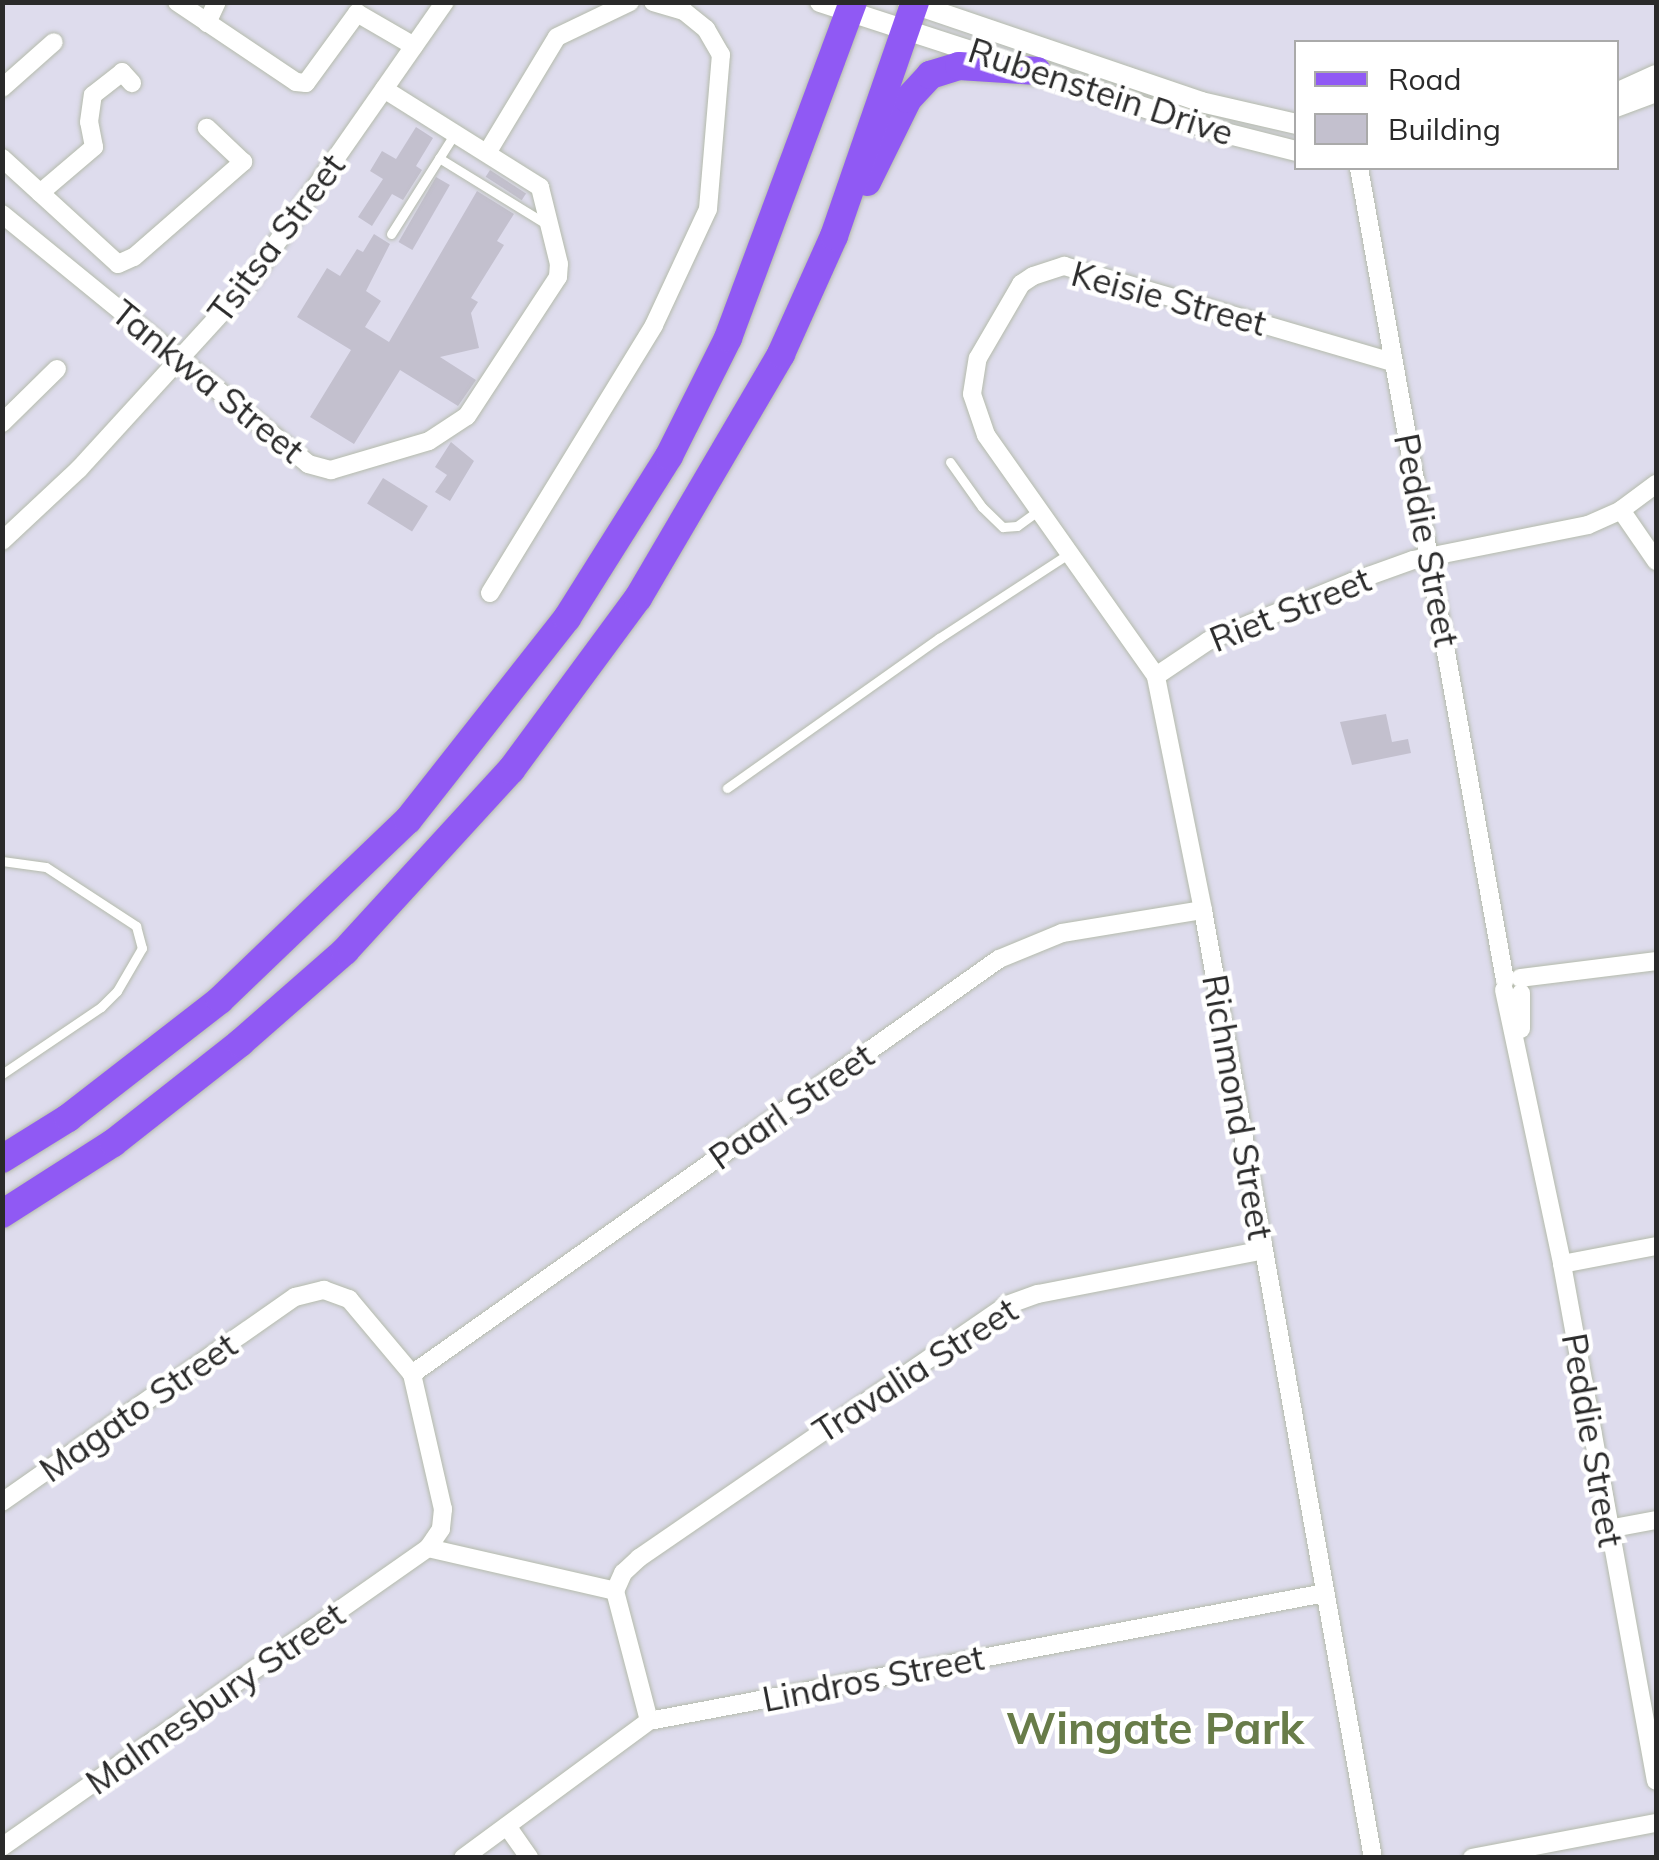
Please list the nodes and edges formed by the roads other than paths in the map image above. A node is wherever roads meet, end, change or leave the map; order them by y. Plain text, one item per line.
1 (176, 2) edge
2 (217, 2) edge
3 (444, 2) edge
4 (630, 2) edge
5 (653, 2) edge
6 (820, 2) edge
7 (852, 7) edge
8 (360, 8) edge
9 (911, 9) edge
10 (207, 22) junction
11 (54, 42) dead end
12 (414, 46) junction
13 (1037, 70) junction
14 (1656, 75) edge
15 (132, 82) dead end
16 (2, 88) edge
17 (384, 89) junction
18 (1619, 91) edge
19 (1656, 92) edge
20 (1619, 106) edge
21 (1294, 124) edge
22 (207, 128) dead end
23 (455, 133) junction
24 (1294, 150) edge
25 (487, 153) junction
26 (2, 158) edge
27 (439, 158) junction
28 (1359, 170) edge
29 (40, 193) junction
30 (2, 214) edge
31 (550, 227) junction
32 (391, 234) dead end
33 (834, 236) junction
34 (181, 357) junction
35 (1394, 362) junction
36 (58, 370) dead end
37 (974, 408) joint
38 (2, 422) edge
39 (950, 462) dead end
40 (1656, 484) edge
41 (1039, 510) junction
42 (1621, 510) junction
43 (3, 540) edge
44 (1070, 553) junction
45 (1430, 557) junction
46 (1656, 561) edge
47 (490, 592) dead end
48 (1156, 676) junction
49 (727, 788) dead end
50 (2, 861) edge
51 (1202, 910) junction
52 (1656, 961) edge
53 (1515, 985) junction
54 (2, 1074) edge
55 (2, 1159) edge
56 (2, 1214) edge
57 (1656, 1246) edge
58 (1264, 1250) junction
59 (1562, 1264) junction
60 (412, 1374) junction
61 (2, 1502) edge
62 (1656, 1520) edge
63 (1608, 1529) junction
64 (428, 1548) junction
65 (615, 1590) junction
66 (1325, 1594) junction
67 (649, 1720) junction
68 (1656, 1781) edge
69 (1656, 1823) edge
70 (507, 1826) junction
71 (2, 1847) edge
72 (463, 1858) edge
73 (529, 1858) edge
74 (1372, 1858) edge
75 (1472, 1858) edge

1 - 10 street
2 - 10 street
3 - 12 street, Tsitsa Street
4 - 25 street
5 - 47 street
6 - 7 street
7 - 9 street
7 - 55 main road
8 - 10 street
8 - 12 street
9 - 13 street, Rubenstein Drive
9 - 21 street, Rubenstein Drive
9 - 33 main road
11 - 16 street
12 - 17 street, Tsitsa Street
13 - 24 street, Rubenstein Drive
13 - 33 main road
14 - 18 street
15 - 29 street
17 - 23 street, Tankwa Street
17 - 34 street, Tsitsa Street
19 - 20 street
22 - 29 street
23 - 25 street, Tankwa Street
23 - 27 lane
25 - 31 street, Tankwa Street
26 - 29 street
27 - 31 lane
27 - 32 lane
28 - 35 street, Peddie Street
30 - 34 street, Tankwa Street
31 - 34 street, Tankwa Street
33 - 56 main road
34 - 43 street, Tsitsa Street
35 - 37 street, Keisie Street
35 - 45 street, Peddie Street
36 - 38 street
37 - 41 street, Richmond Street
39 - 41 lane
40 - 42 street, Riet Street
41 - 44 street, Richmond Street
42 - 45 street, Riet Street
42 - 46 street
44 - 48 street, Richmond Street
44 - 49 lane
45 - 48 street, Riet Street
45 - 53 street, Peddie Street
48 - 51 street, Richmond Street
50 - 54 lane
51 - 58 street, Richmond Street
51 - 60 street, Paarl Street
52 - 53 street
53 - 59 street, Peddie Street
57 - 59 street
58 - 65 street, Travalia Street
58 - 66 street, Richmond Street
59 - 63 street, Peddie Street
60 - 61 street, Magato Street
60 - 64 street
62 - 63 street
63 - 68 street, Peddie Street
64 - 65 street
64 - 71 street, Malmesbury Street
65 - 67 street
66 - 67 street, Lindros Street
66 - 74 street, Richmond Street
67 - 70 street, Lindros Street
69 - 75 street
70 - 72 street, Lindros Street
70 - 73 street

